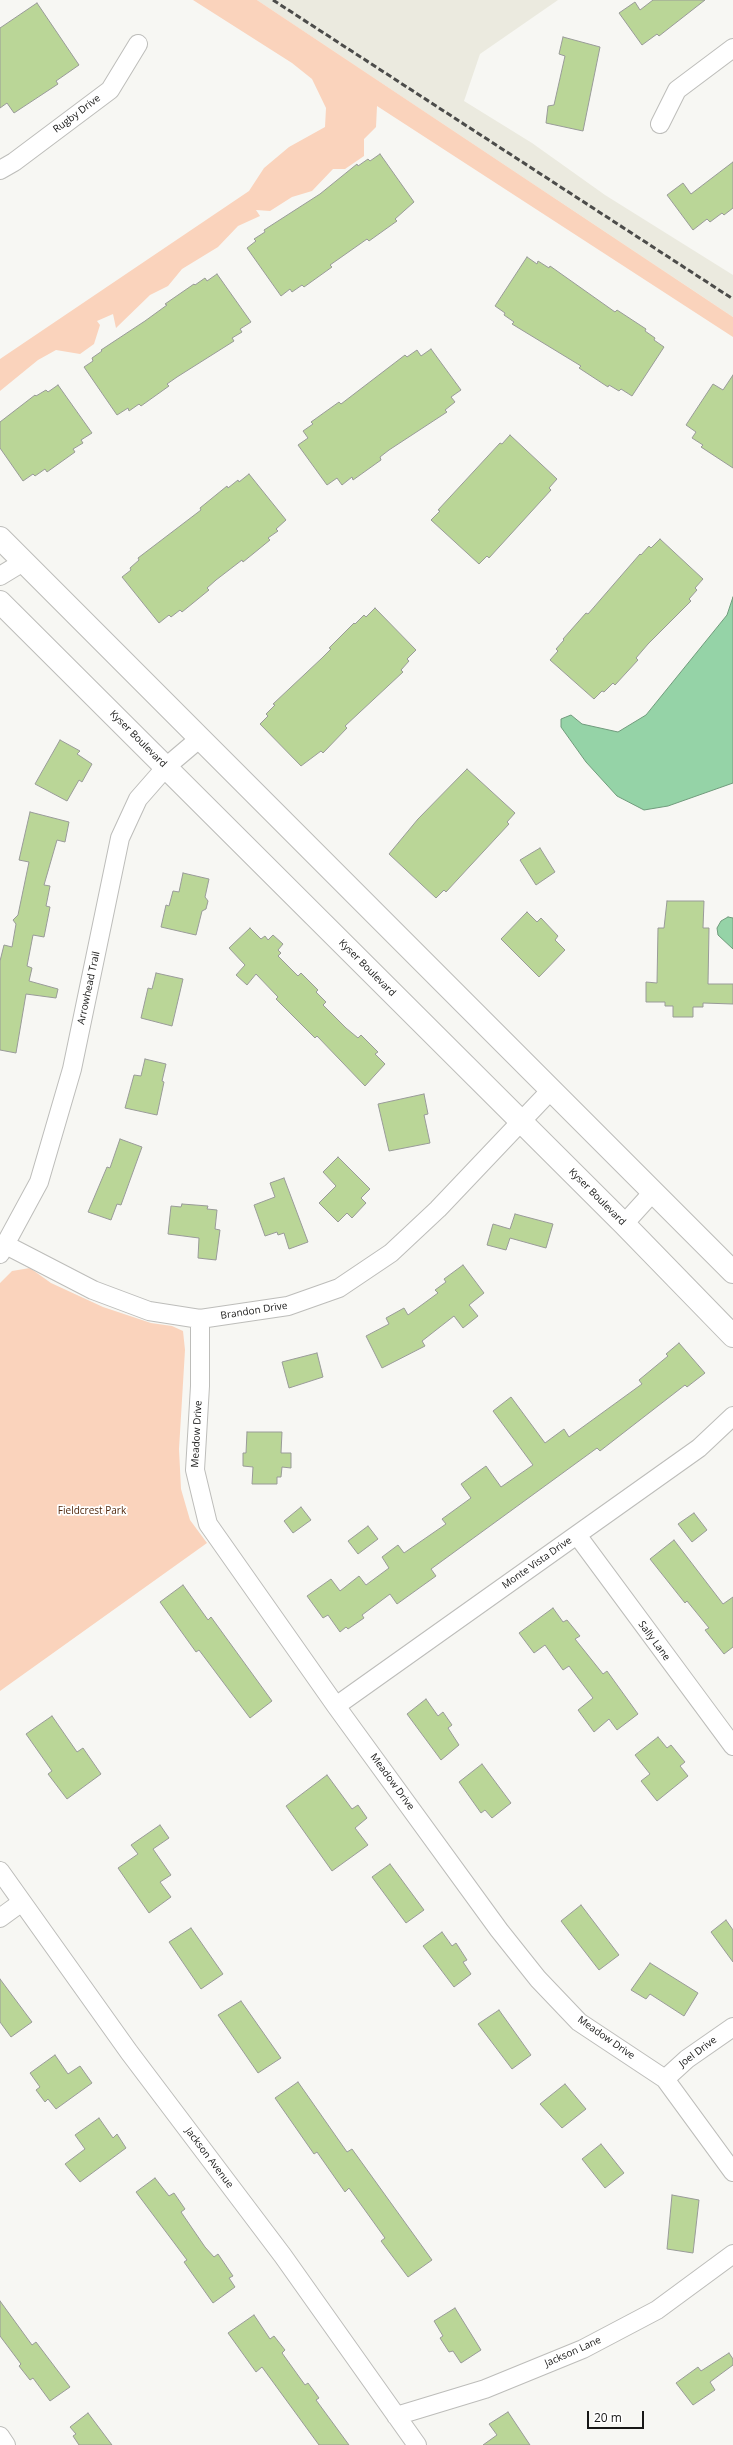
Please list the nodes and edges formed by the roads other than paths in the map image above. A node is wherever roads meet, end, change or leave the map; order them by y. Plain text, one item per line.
1 (138, 44) dead end
2 (733, 48) edge
3 (660, 124) dead end
4 (0, 170) edge
5 (0, 538) edge
6 (23, 562) junction
7 (0, 576) edge
8 (0, 602) edge
9 (199, 739) junction
10 (166, 767) junction
11 (551, 1090) junction
12 (522, 1123) junction
13 (653, 1192) junction
14 (624, 1224) junction
15 (3, 1249) edge
16 (733, 1272) edge
17 (200, 1319) junction
18 (733, 1336) edge
19 (733, 1416) edge
20 (577, 1535) junction
21 (336, 1706) junction
22 (733, 1746) edge
23 (0, 1871) edge
24 (22, 1902) junction
25 (0, 1918) edge
26 (733, 2027) edge
27 (665, 2079) junction
28 (733, 2172) edge
29 (733, 2254) edge
30 (396, 2416) junction
31 (0, 2436) edge
32 (6, 2445) edge
33 (417, 2445) edge

1 - 4 street, Rugby Drive
2 - 3 street
5 - 6 street
6 - 7 street
6 - 9 street
8 - 10 street, Kyser Boulevard
9 - 10 street, Arrowhead Trail
9 - 11 street
10 - 12 street, Kyser Boulevard
10 - 15 street, Arrowhead Trail
11 - 12 street, Brandon Drive
11 - 13 street
12 - 14 street, Kyser Boulevard
12 - 17 street, Brandon Drive
13 - 14 street
13 - 16 street
14 - 18 street, Kyser Boulevard
15 - 17 street, Brandon Drive
17 - 21 street, Meadow Drive
19 - 20 street, Monte Vista Drive
20 - 21 street, Monte Vista Drive
20 - 22 street, Sally Lane
21 - 27 street, Meadow Drive
23 - 24 street, Jackson Avenue
24 - 25 street
24 - 30 street, Jackson Avenue
26 - 27 street, Joel Drive
27 - 28 street, Meadow Drive
29 - 30 street, Jackson Lane
30 - 33 street, Jackson Avenue
31 - 32 street

